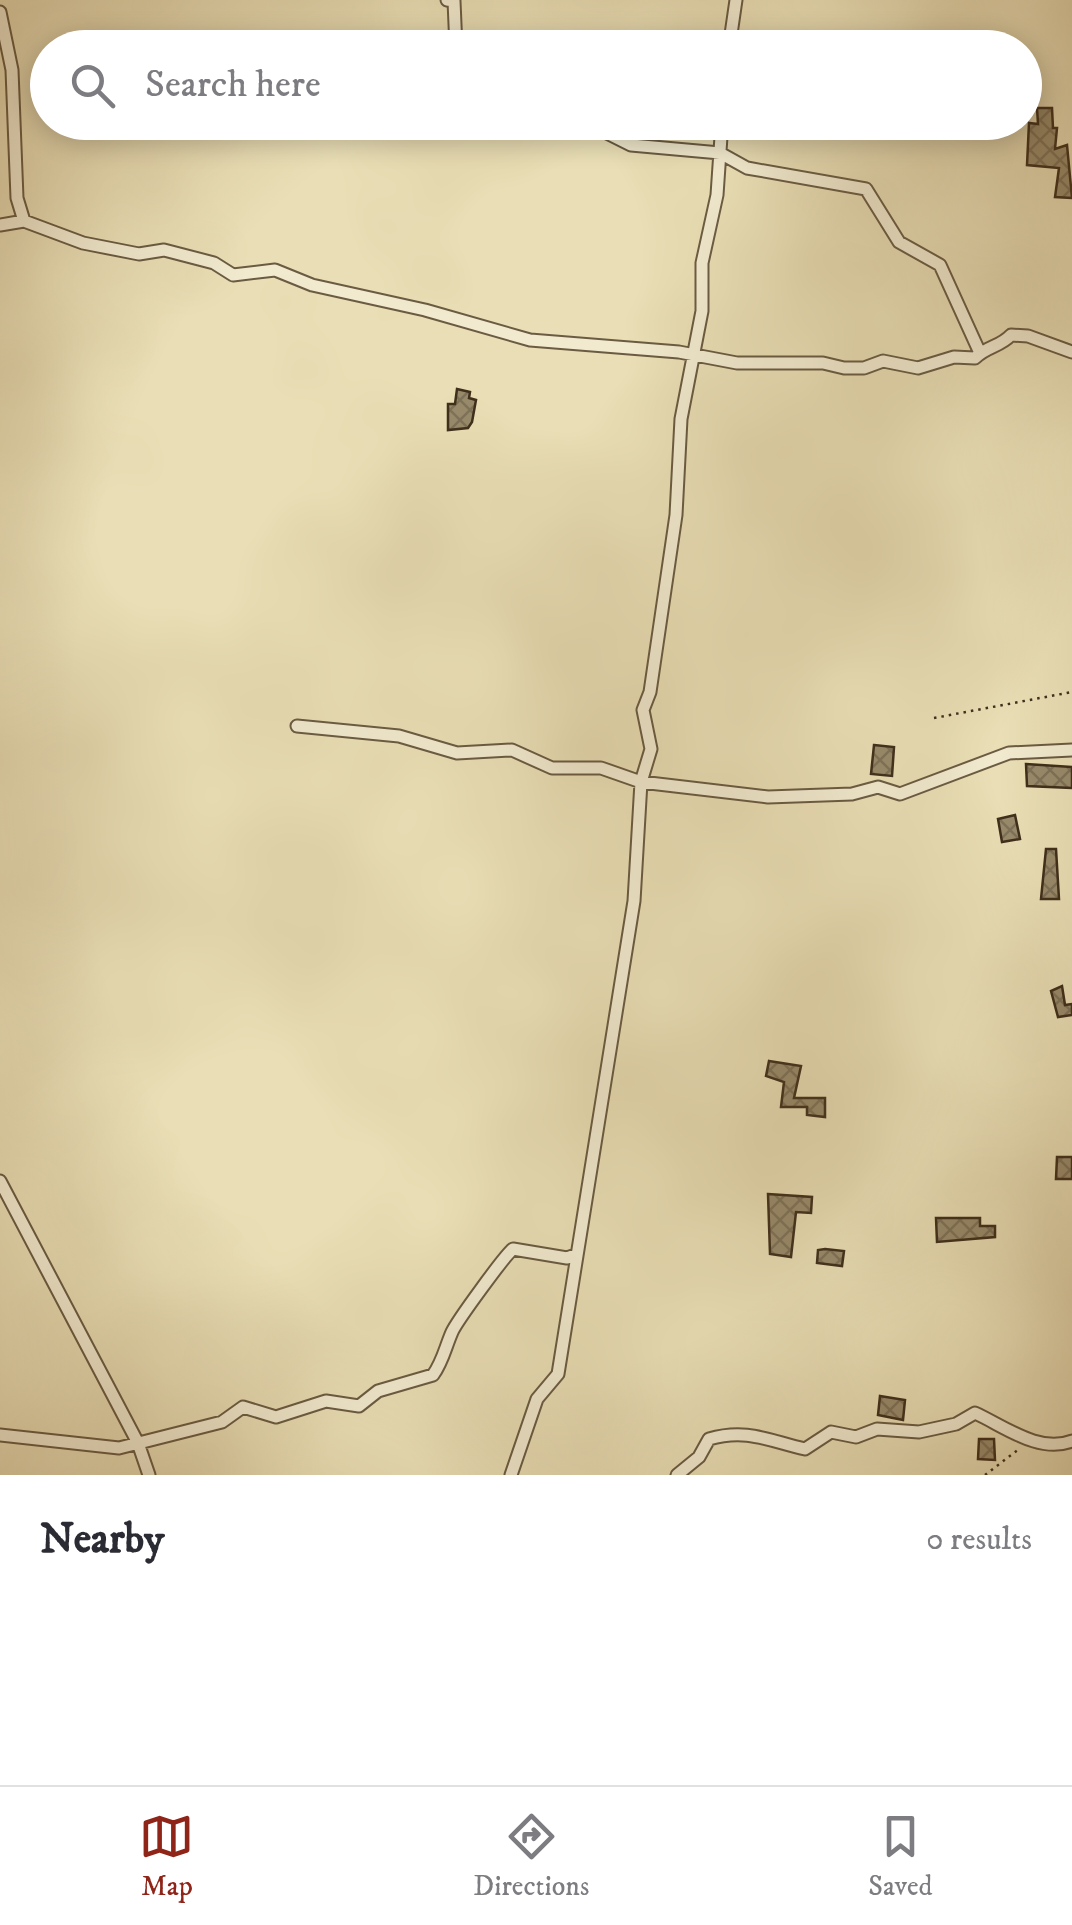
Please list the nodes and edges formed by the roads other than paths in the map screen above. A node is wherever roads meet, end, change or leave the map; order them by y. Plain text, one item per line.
1 (447, 0) edge
2 (736, 0) edge
3 (0, 12) edge
4 (455, 30) edge
5 (732, 30) edge
6 (620, 140) edge
7 (721, 140) edge
8 (720, 154) junction
9 (24, 221) junction
10 (0, 225) edge
11 (1072, 352) edge
12 (980, 353) junction
13 (694, 355) junction
14 (298, 726) dead end
15 (1072, 750) edge
16 (641, 782) junction
17 (0, 1181) edge
18 (576, 1255) junction
19 (0, 1434) edge
20 (1072, 1441) edge
21 (138, 1443) junction
22 (149, 1475) edge
23 (510, 1475) edge
24 (677, 1475) edge

1 - 4 street
2 - 5 street
3 - 9 street
6 - 8 street
7 - 8 street
8 - 12 street
8 - 13 street
9 - 10 street
9 - 13 street
11 - 12 street
12 - 13 street
13 - 16 street
14 - 16 street
15 - 16 street
16 - 18 street
17 - 21 street
18 - 21 street
18 - 23 street
19 - 21 street
20 - 24 street
21 - 22 street

